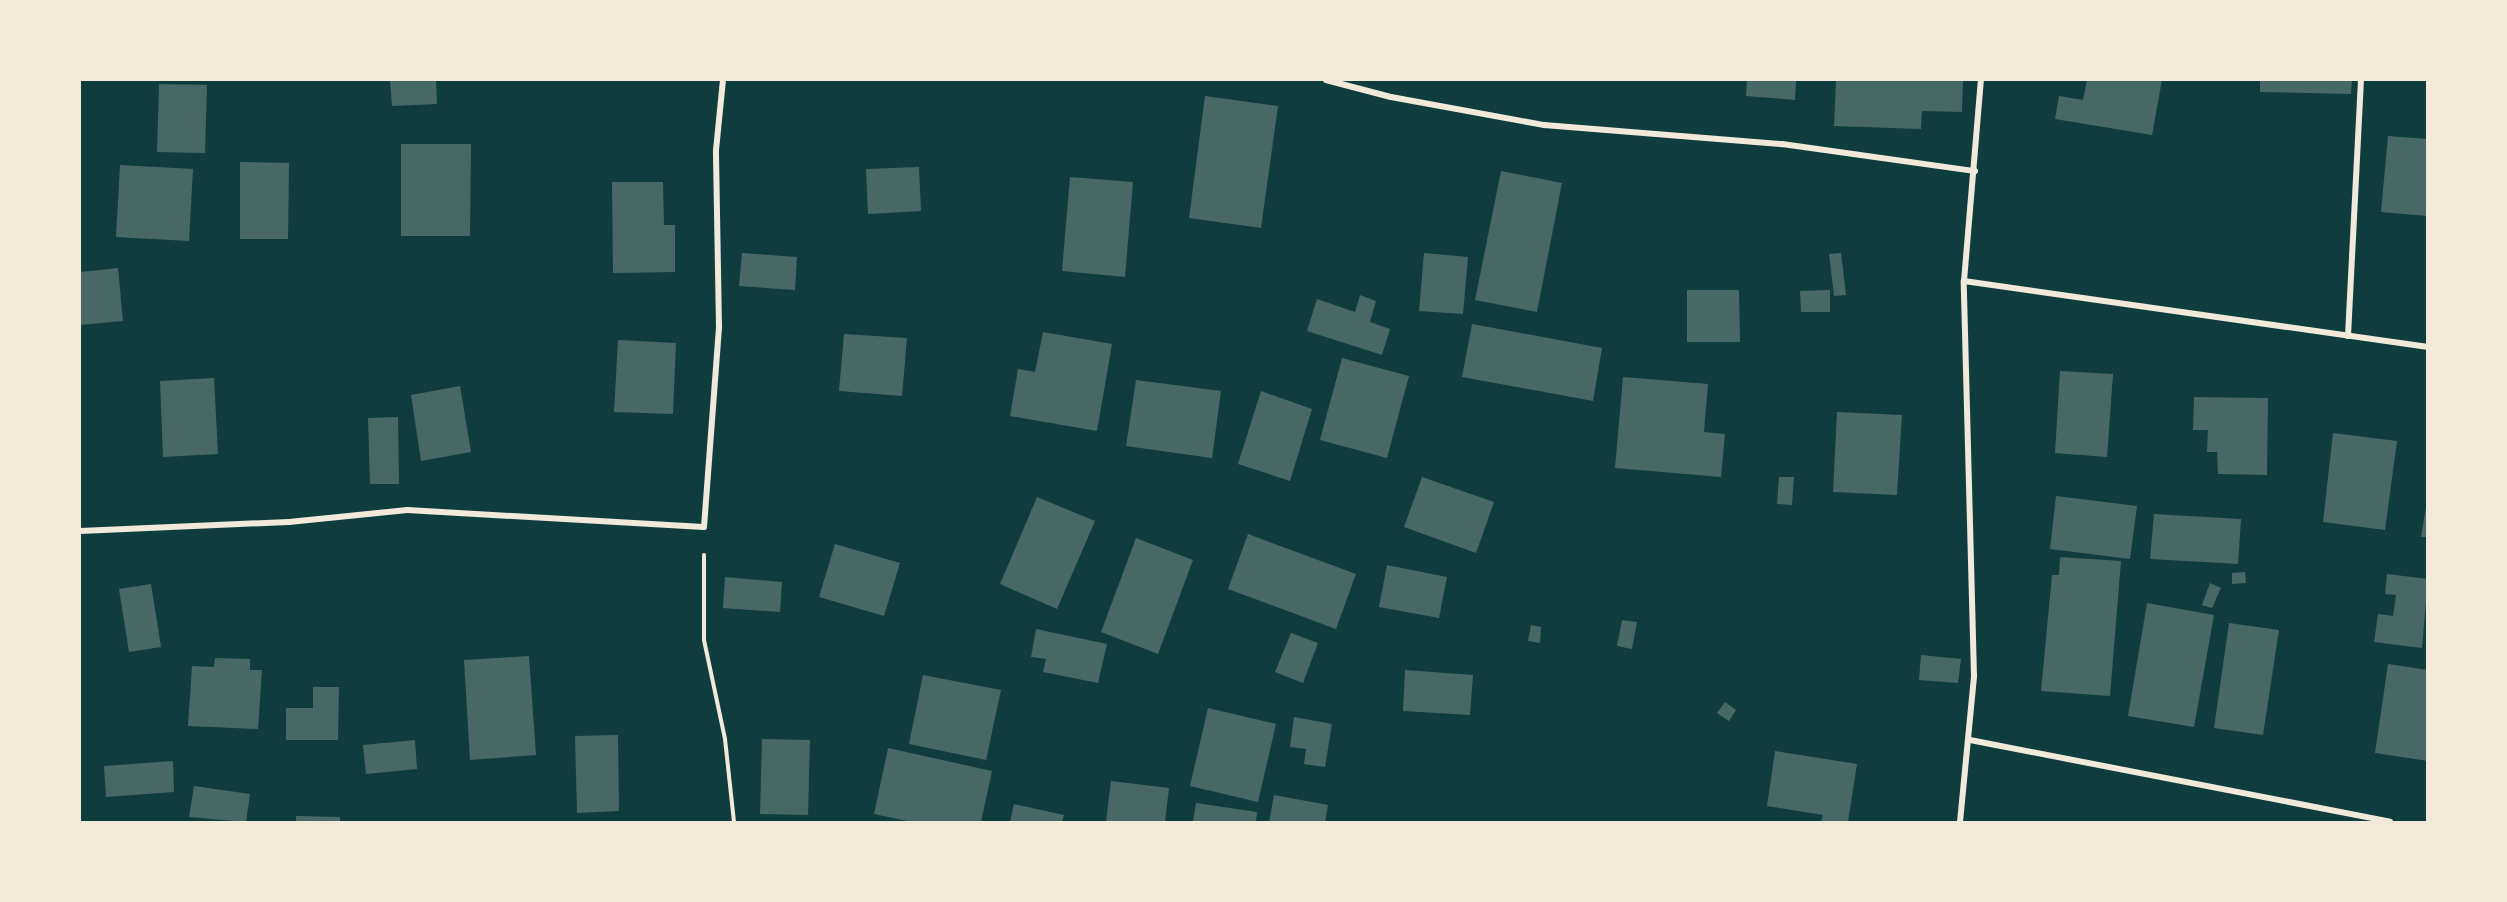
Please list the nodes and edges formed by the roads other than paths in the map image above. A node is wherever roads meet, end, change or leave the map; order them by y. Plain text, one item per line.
1 (723, 80) edge
2 (1326, 80) edge
3 (1981, 80) edge
4 (2361, 80) edge
5 (1975, 171) junction
6 (1965, 281) junction
7 (2348, 336) junction
8 (2427, 347) edge
9 (80, 531) edge
10 (1970, 740) junction
11 (1960, 822) edge
12 (2390, 822) edge

1 - 9 street
2 - 5 street
3 - 5 street
4 - 7 street
5 - 6 street
6 - 7 street
6 - 10 street
7 - 8 street
10 - 11 street
10 - 12 street

